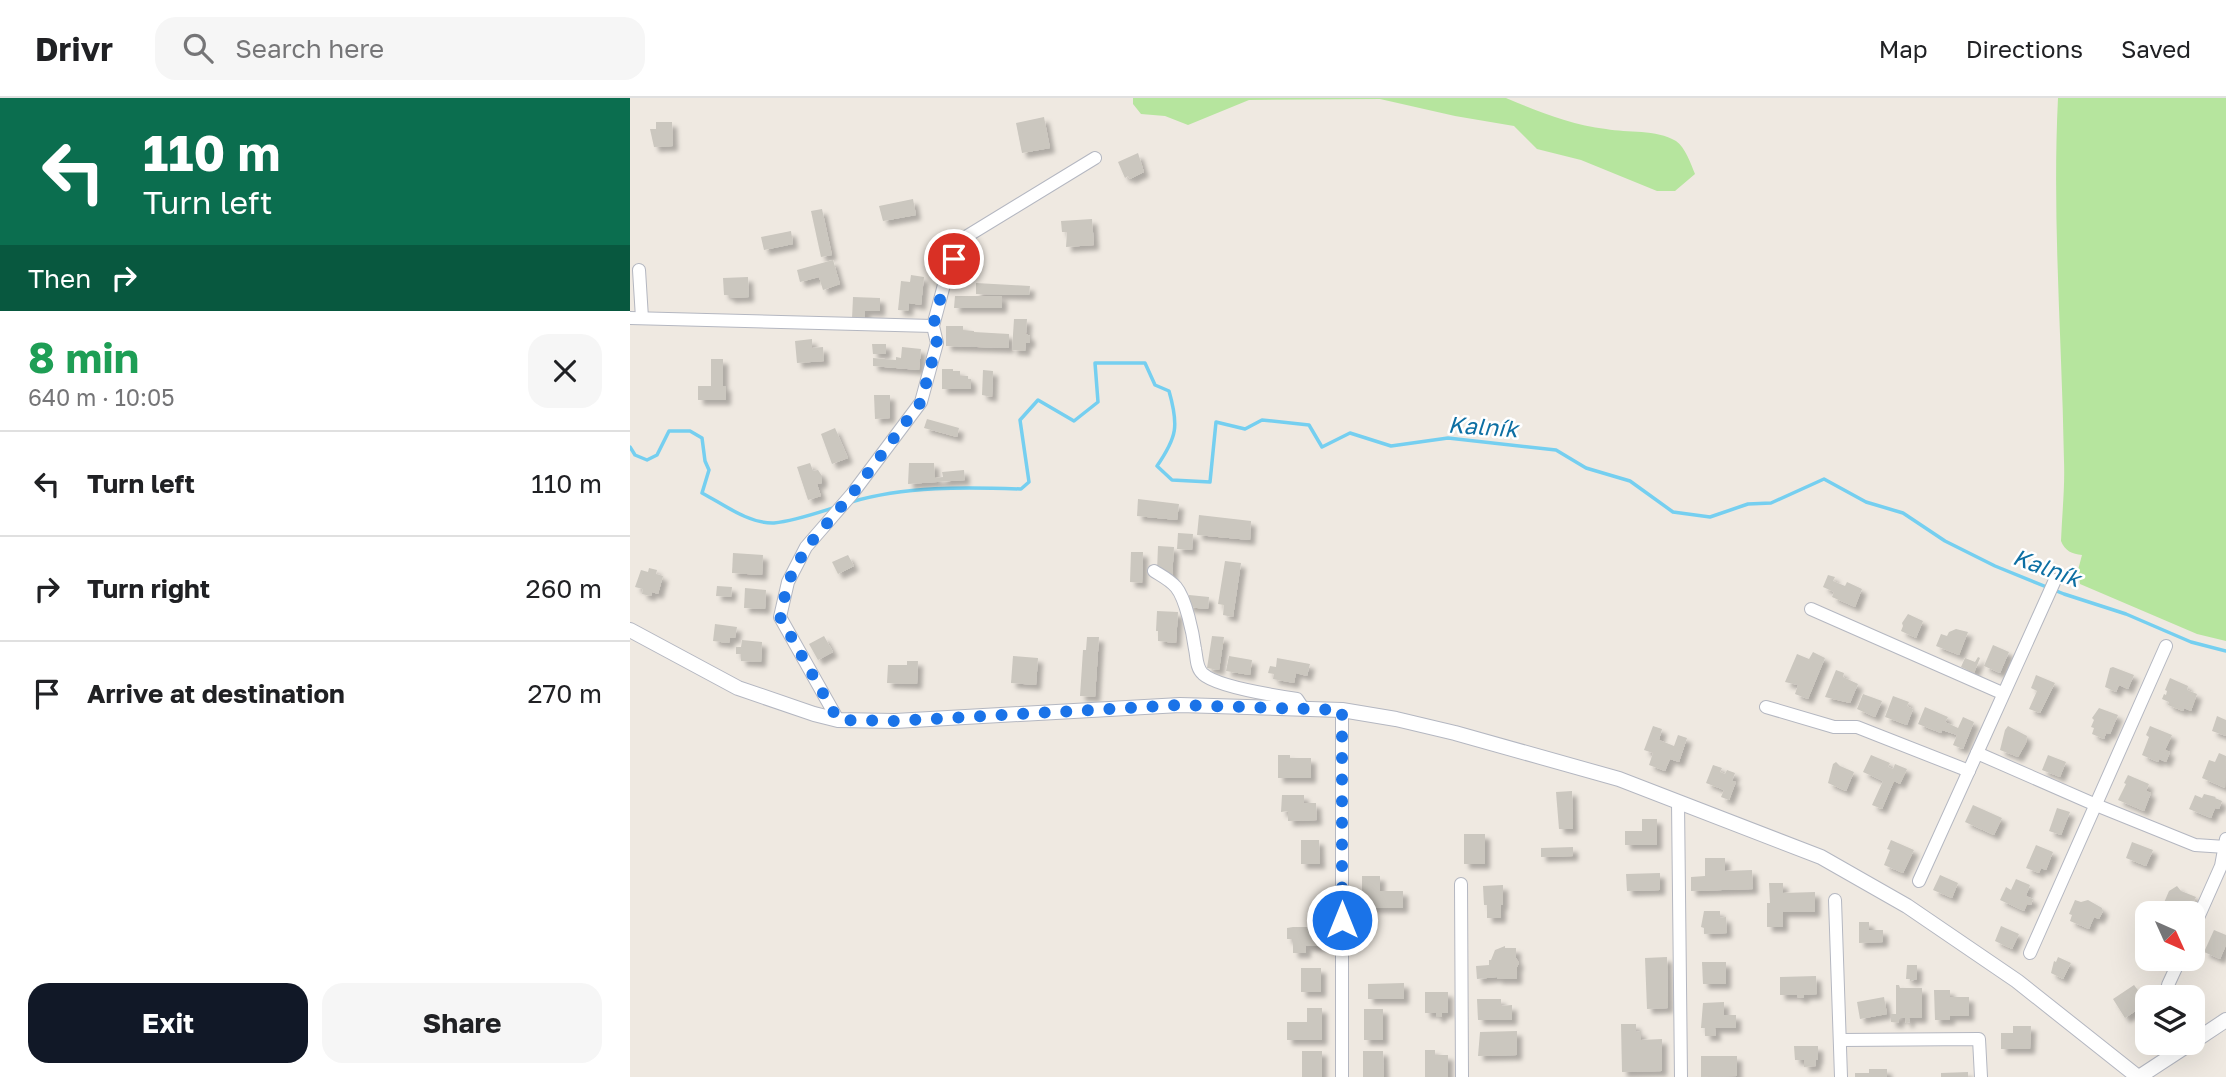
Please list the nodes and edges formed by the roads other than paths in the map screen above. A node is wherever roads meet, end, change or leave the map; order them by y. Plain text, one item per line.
1 (1095, 158) dead end
2 (639, 270) dead end
3 (636, 318) edge
4 (933, 326) junction
5 (1154, 571) dead end
6 (2055, 580) dead end
7 (1811, 609) dead end
8 (630, 630) edge
9 (2166, 646) dead end
10 (2002, 693) junction
11 (1766, 707) dead end
12 (1303, 708) junction
13 (1342, 710) junction
14 (838, 720) junction
15 (1977, 753) junction
16 (1969, 771) junction
17 (1678, 802) junction
18 (2096, 805) junction
19 (2226, 844) edge
20 (1919, 881) dead end
21 (1461, 884) dead end
22 (1835, 900) dead end
23 (2205, 902) edge
24 (2030, 953) dead end
25 (2174, 971) edge
26 (2168, 985) dead end
27 (2226, 1020) edge
28 (2205, 1034) edge
29 (1840, 1040) junction
30 (2172, 1055) edge
31 (1342, 1077) edge
32 (1462, 1077) edge
33 (1681, 1077) edge
34 (1841, 1077) edge
35 (1981, 1077) edge
36 (2138, 1077) edge

1 - 4 street
2 - 3 street
3 - 4 street
4 - 14 street
5 - 12 street
6 - 10 street
7 - 10 street
8 - 14 street
9 - 18 street
10 - 15 street
11 - 16 street
12 - 13 street
12 - 14 street
13 - 17 street
13 - 31 street
15 - 16 street
15 - 18 street
16 - 20 street
17 - 33 street
17 - 36 street
18 - 19 street
18 - 24 street
19 - 23 street
21 - 32 street
22 - 29 street
25 - 26 street
27 - 28 street
29 - 34 street
29 - 35 street
30 - 36 street

